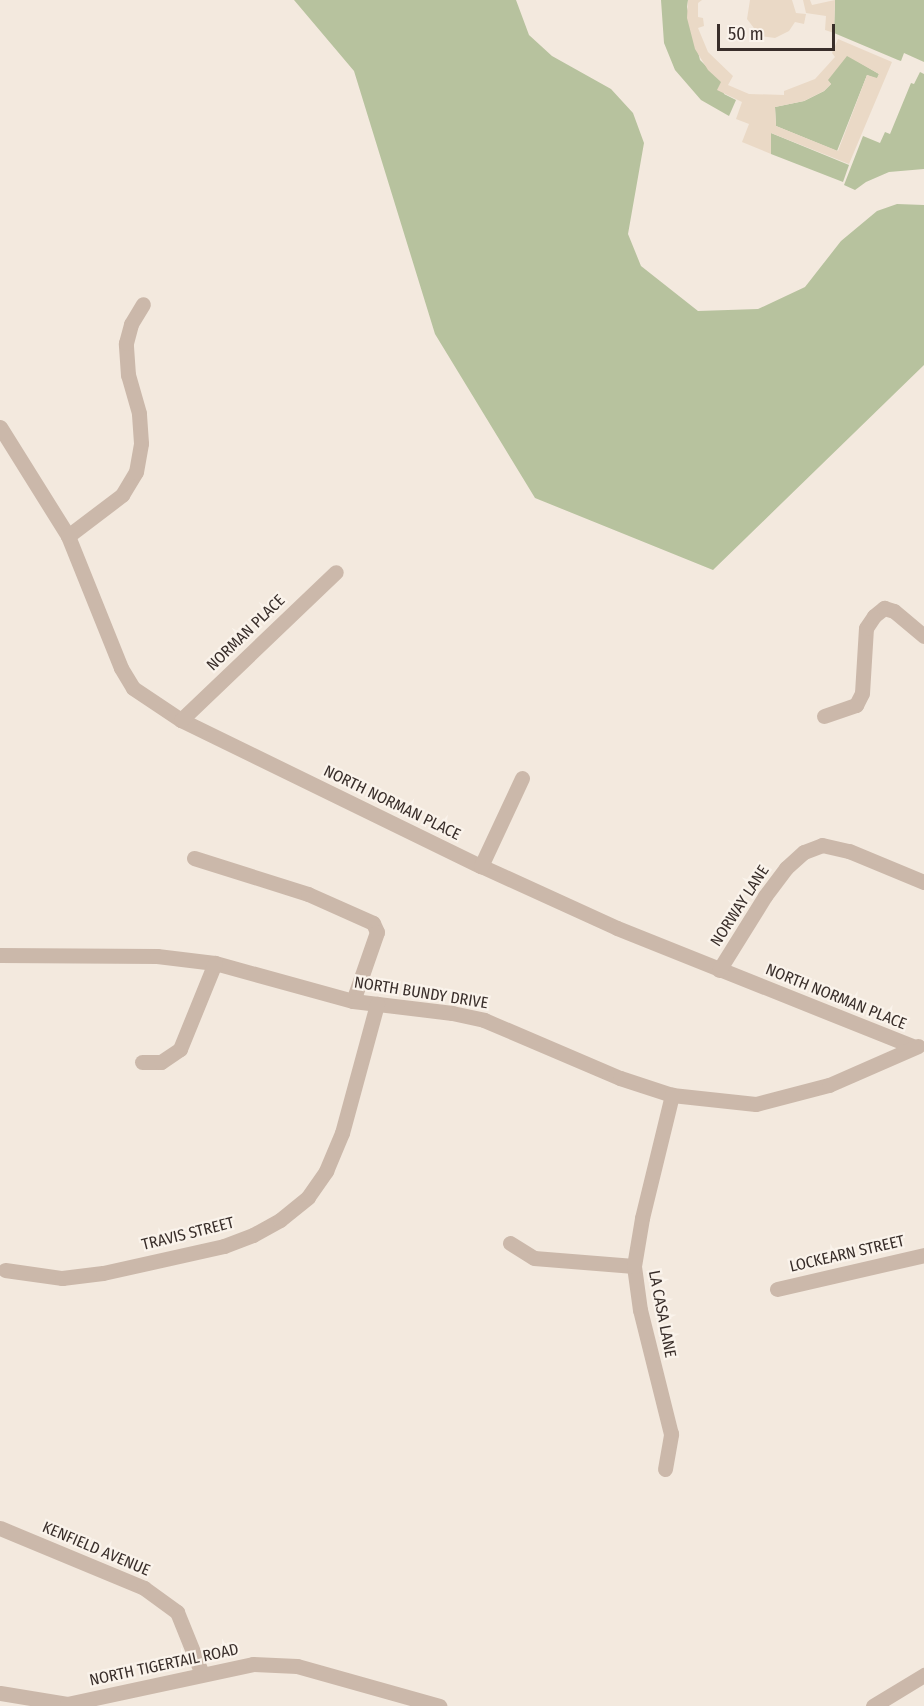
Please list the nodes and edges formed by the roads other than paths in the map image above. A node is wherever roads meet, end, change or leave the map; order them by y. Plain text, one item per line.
1 (143, 304) dead end
2 (0, 427) edge
3 (68, 536) junction
4 (336, 572) dead end
5 (924, 636) edge
6 (824, 716) dead end
7 (181, 720) junction
8 (522, 778) dead end
9 (194, 858) dead end
10 (481, 866) junction
11 (924, 882) edge
12 (0, 956) edge
13 (215, 963) junction
14 (719, 970) junction
15 (353, 1000) junction
16 (377, 1004) junction
17 (919, 1046) edge
18 (142, 1062) dead end
19 (672, 1095) junction
20 (510, 1243) dead end
21 (924, 1255) edge
22 (634, 1266) junction
23 (5, 1270) dead end
24 (777, 1289) dead end
25 (665, 1469) dead end
26 (0, 1528) edge
27 (202, 1674) junction
28 (923, 1679) edge
29 (0, 1693) edge
30 (68, 1705) edge
31 (439, 1706) edge
32 (873, 1706) edge

1 - 3 street
2 - 3 street, NORTH NORMAN PLACE
3 - 7 street, NORTH NORMAN PLACE
4 - 7 street, NORMAN PLACE
5 - 6 street
7 - 10 street, NORTH NORMAN PLACE
8 - 10 street
9 - 15 street
10 - 14 street, NORTH NORMAN PLACE
11 - 14 street, NORWAY LANE
12 - 13 street, NORTH BUNDY DRIVE
13 - 15 street, NORTH BUNDY DRIVE
13 - 18 street
14 - 17 street, NORTH NORMAN PLACE
15 - 16 street, NORTH BUNDY DRIVE
16 - 19 street, NORTH BUNDY DRIVE
16 - 23 street, TRAVIS STREET
17 - 19 street, NORTH BUNDY DRIVE
19 - 22 street, LA CASA LANE
20 - 22 street
21 - 24 street, LOCKEARN STREET
22 - 25 street, LA CASA LANE
26 - 27 street, KENFIELD AVENUE
27 - 30 street, NORTH TIGERTAIL ROAD
27 - 31 street, NORTH TIGERTAIL ROAD
28 - 32 street
29 - 30 street, NORTH TIGERTAIL ROAD

